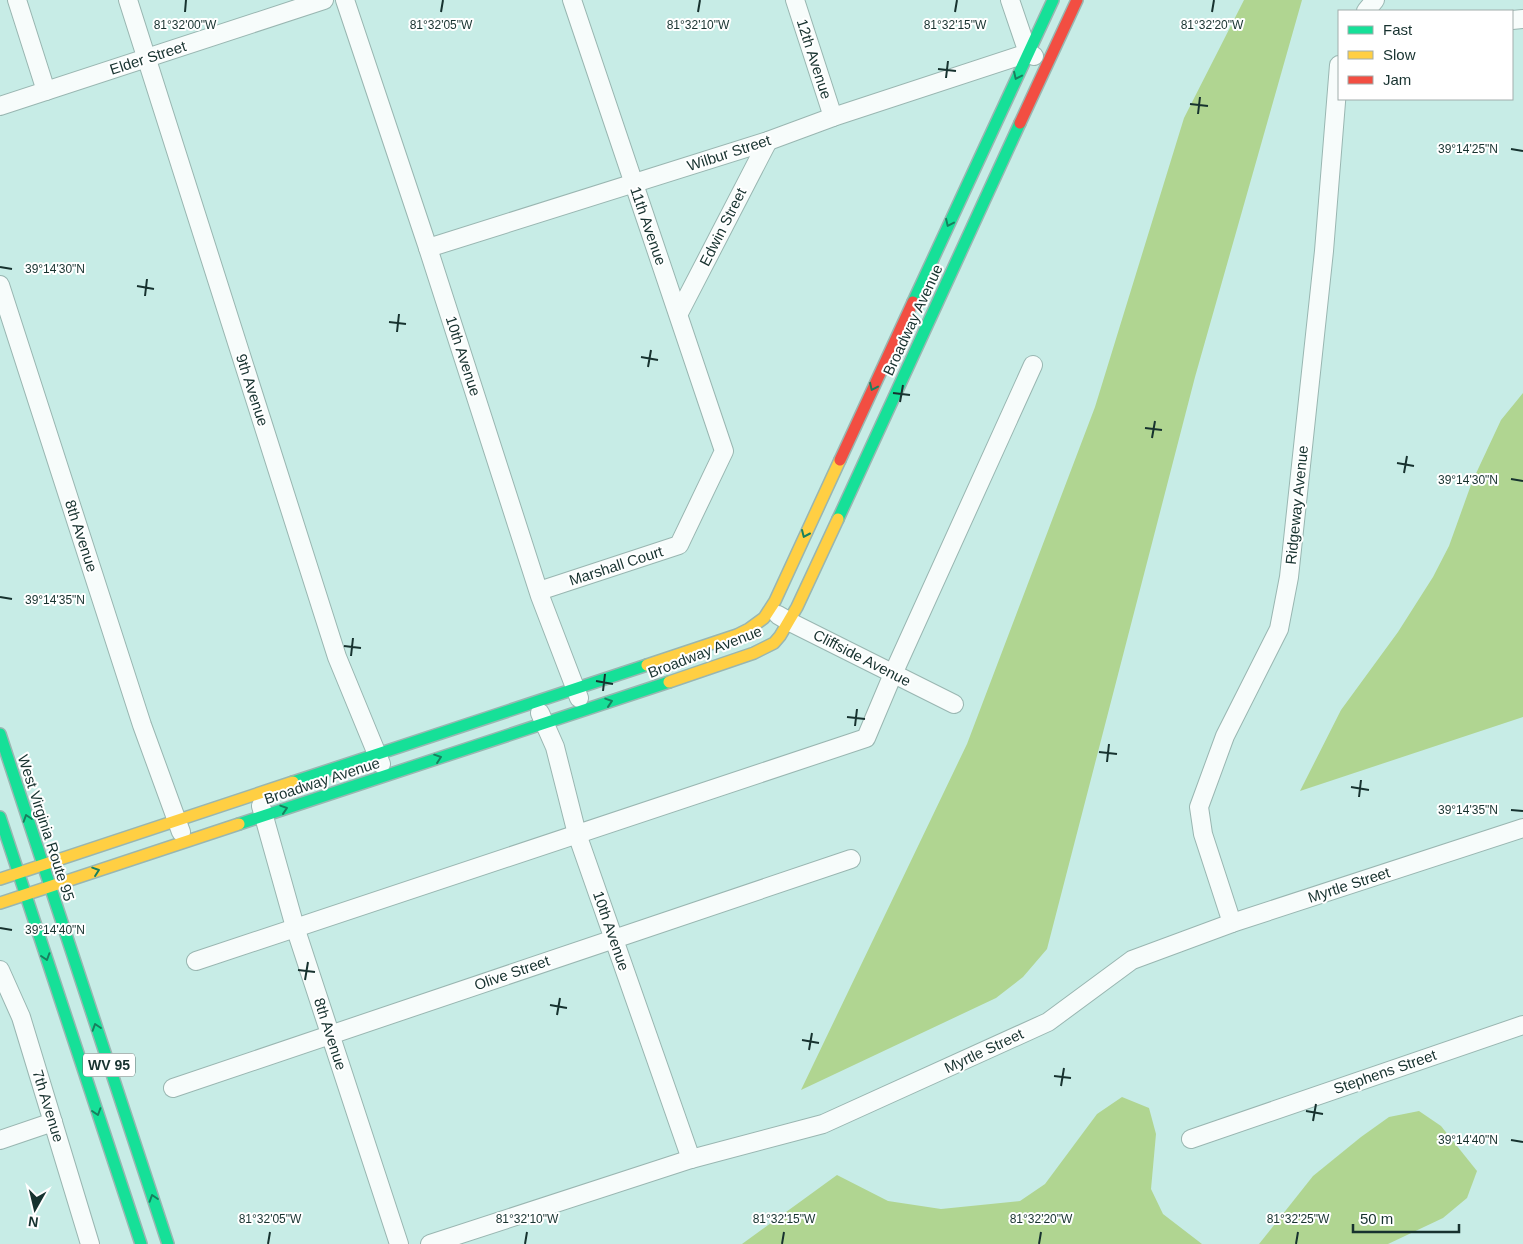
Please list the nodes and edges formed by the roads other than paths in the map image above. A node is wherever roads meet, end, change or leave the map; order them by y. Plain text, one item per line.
1 (16, 0) edge
2 (128, 0) edge
3 (324, 0) edge
4 (345, 0) edge
5 (572, 0) edge
6 (796, 0) edge
7 (1010, 0) edge
8 (1053, 0) edge
9 (1077, 0) edge
10 (1028, 53) junction
11 (146, 58) junction
12 (1048, 63) junction
13 (1338, 77) edge
14 (46, 91) junction
15 (0, 106) edge
16 (833, 117) junction
17 (768, 141) junction
18 (633, 183) junction
19 (428, 248) junction
20 (0, 285) edge
21 (679, 312) junction
22 (1033, 365) dead end
23 (724, 451) joint
24 (539, 591) junction
25 (771, 610) junction
26 (790, 622) junction
27 (893, 674) junction
28 (576, 688) junction
29 (535, 702) junction
30 (954, 704) dead end
31 (584, 710) junction
32 (544, 723) junction
33 (0, 734) edge
34 (377, 754) junction
35 (385, 776) junction
36 (257, 794) junction
37 (264, 816) junction
38 (0, 817) edge
39 (177, 820) junction
40 (1523, 828) edge
41 (576, 834) junction
42 (184, 842) junction
43 (851, 859) dead end
44 (42, 864) junction
45 (18, 872) junction
46 (0, 879) edge
47 (50, 886) junction
48 (25, 894) junction
49 (0, 903) edge
50 (1232, 923) junction
51 (295, 927) junction
52 (614, 939) junction
53 (196, 961) dead end
54 (0, 970) edge
55 (1523, 1025) edge
56 (330, 1035) junction
57 (173, 1088) dead end
58 (53, 1122) junction
59 (1191, 1139) dead end
60 (0, 1140) edge
61 (691, 1159) junction
62 (90, 1244) edge
63 (140, 1244) edge
64 (168, 1244) edge
65 (399, 1244) edge
66 (430, 1244) edge

1 - 14 street
2 - 11 street, 9th Avenue
3 - 11 street, Elder Street
4 - 19 street, 10th Avenue
5 - 18 street, 11th Avenue
6 - 16 street, 12th Avenue
7 - 10 street
8 - 10 main road, Broadway Avenue
9 - 12 main road, Broadway Avenue
10 - 12 street
10 - 16 street, Wilbur Street
10 -> 25 main road, Broadway Avenue
11 - 14 street, Elder Street
11 - 34 street, 9th Avenue
12 - 26 main road, Broadway Avenue
13 - 50 street, Ridgeway Avenue
14 - 15 street, Elder Street
16 - 17 street, Wilbur Street
17 - 18 street, Wilbur Street
17 - 21 street, Edwin Street
18 - 19 street, Wilbur Street
18 - 21 street, 11th Avenue
19 - 24 street, 10th Avenue
20 - 39 street, 8th Avenue
21 - 23 street, 11th Avenue
22 - 27 street
23 - 24 street, Marshall Court
24 - 28 street, 10th Avenue
25 - 26 street, Cliffside Avenue
25 - 28 main road, Broadway Avenue
26 - 27 street, Cliffside Avenue
31 -> 26 main road, Broadway Avenue
27 - 30 street, Cliffside Avenue
27 - 41 street
28 - 29 main road, Broadway Avenue
28 - 31 street, 10th Avenue
29 - 32 street, 10th Avenue
29 - 34 main road, Broadway Avenue
31 - 32 main road, Broadway Avenue
35 -> 32 main road, Broadway Avenue
32 - 41 street, 10th Avenue
44 -> 33 main road, West Virginia Route 95 / WV 95
34 - 35 street, 9th Avenue
34 - 36 main road, Broadway Avenue
37 -> 35 main road, Broadway Avenue
36 - 37 street, 8th Avenue
36 - 39 main road, Broadway Avenue
37 - 42 main road, Broadway Avenue
37 - 51 street, 8th Avenue
38 - 45 main road, WV 95
39 - 42 street, 8th Avenue
39 - 44 main road, Broadway Avenue
40 - 50 street, Myrtle Street
41 - 51 street
41 - 52 street, 10th Avenue
47 -> 42 main road, Broadway Avenue
43 - 52 street, Olive Street
44 - 45 main road, Broadway Avenue
44 - 47 main road, West Virginia Route 95 / WV 95
45 - 46 main road, Broadway Avenue
45 - 48 main road, WV 95
47 - 48 main road, Broadway Avenue
64 -> 47 main road, West Virginia Route 95 / WV 95
48 - 49 main road, Broadway Avenue
48 -> 63 main road, WV 95
50 - 61 street, Myrtle Street
51 - 53 street
51 - 56 street, 8th Avenue
52 - 56 street, Olive Street
52 - 61 street, 10th Avenue
54 - 58 street, 7th Avenue
55 - 59 street, Stephens Street
56 - 57 street, Olive Street
56 - 65 street, 8th Avenue
58 - 60 street
58 - 62 street, 7th Avenue
61 - 66 street, Myrtle Street

